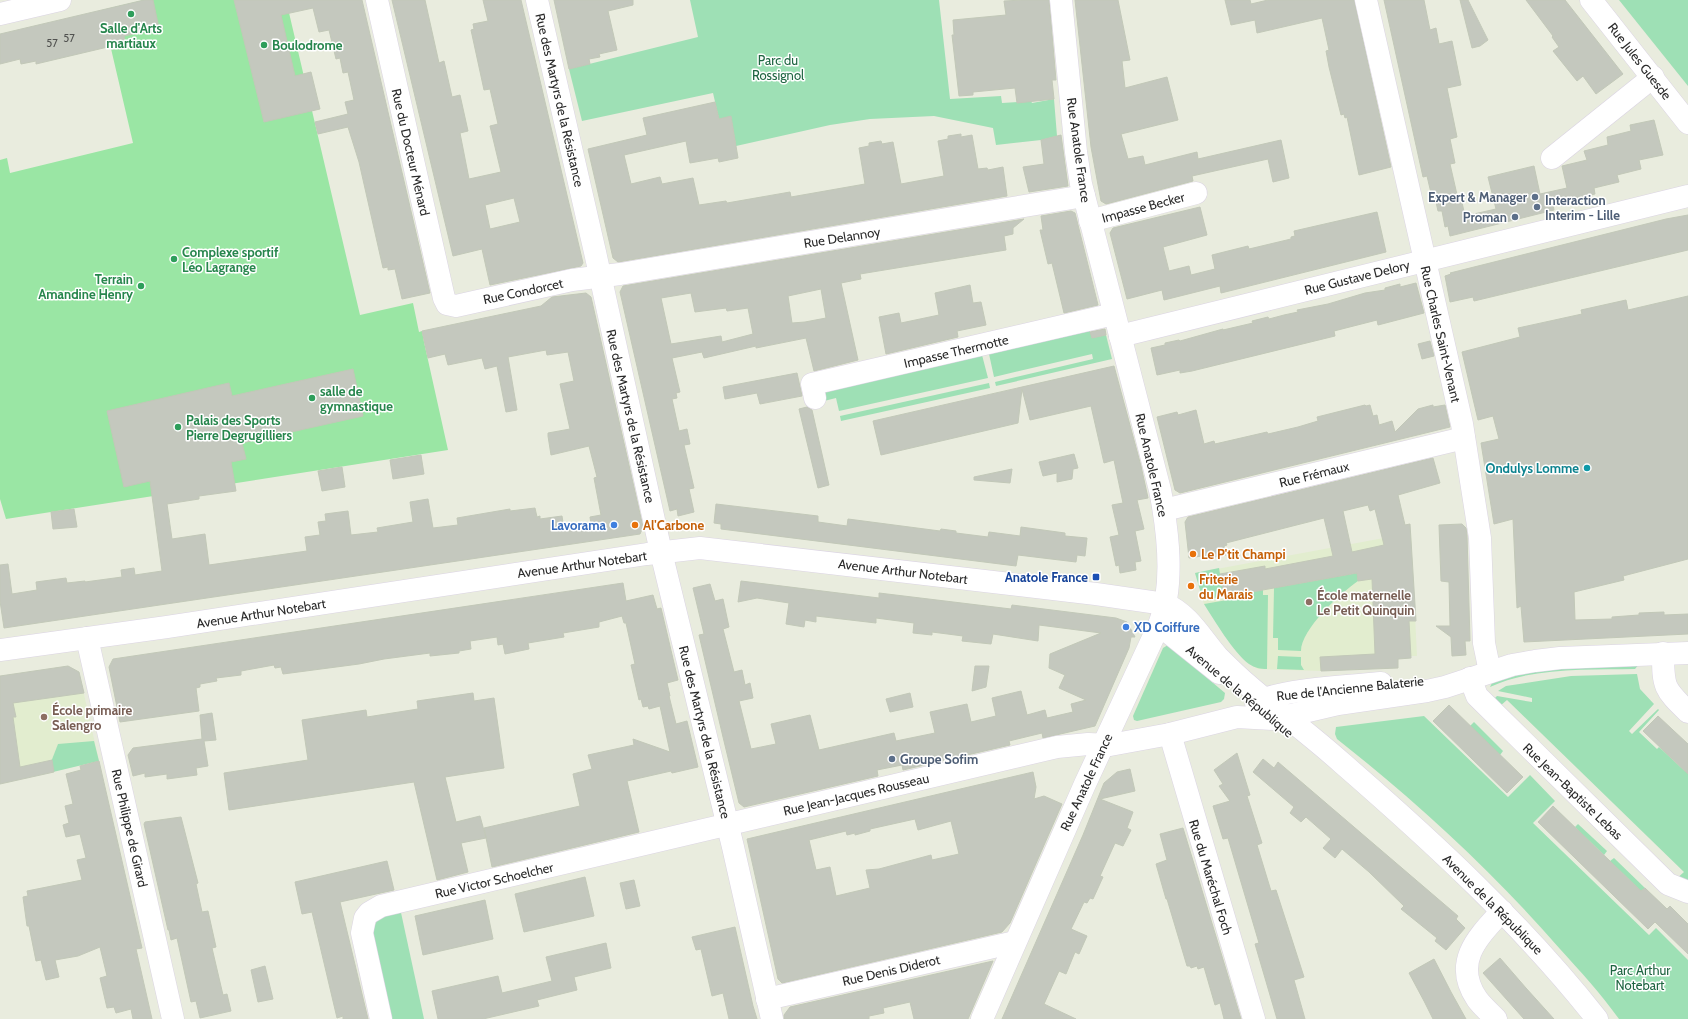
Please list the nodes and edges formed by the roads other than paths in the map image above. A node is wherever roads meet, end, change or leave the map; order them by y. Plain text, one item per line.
1 (60, 0) edge
2 (377, 0) edge
3 (537, 0) edge
4 (1061, 0) edge
5 (1366, 0) edge
6 (1591, 0) edge
7 (0, 14) edge
8 (1652, 77) junction
9 (1688, 122) edge
10 (1552, 158) dead end
11 (1196, 193) dead end
12 (1084, 196) junction
13 (1688, 196) edge
14 (1090, 221) junction
15 (1424, 261) junction
16 (599, 277) junction
17 (447, 304) joint
18 (1114, 314) junction
19 (1120, 336) junction
20 (815, 398) dead end
21 (1464, 438) junction
22 (1164, 510) junction
23 (661, 552) junction
24 (1165, 604) junction
25 (1159, 625) junction
26 (86, 638) junction
27 (0, 650) edge
28 (1688, 652) edge
29 (1663, 653) junction
30 (1490, 672) junction
31 (1470, 678) junction
32 (1259, 701) junction
33 (1688, 712) edge
34 (1237, 718) junction
35 (1280, 718) junction
36 (1170, 734) junction
37 (1103, 745) junction
38 (728, 825) junction
39 (1688, 892) edge
40 (1502, 911) junction
41 (1015, 942) junction
42 (770, 1009) edge
43 (173, 1019) edge
44 (381, 1019) edge
45 (982, 1019) edge
46 (1254, 1019) edge
47 (1496, 1019) edge
48 (1597, 1019) edge

1 - 7 street
2 - 17 street, Rue du Docteur Ménard
3 - 16 street, Rue des Martyrs de la Résistance
4 - 12 street, Rue Anatole France
5 - 15 street, Rue Charles Saint-Venant
6 - 8 street, Rue Jules Guesde
8 - 9 street, Rue Jules Guesde
8 - 10 street
11 - 14 street, Impasse Becker
12 - 14 street, Rue Anatole France
12 - 16 street, Rue Delannoy
13 - 15 street, Rue Gustave Delory
14 - 18 street, Rue Anatole France
15 - 19 street, Rue Gustave Delory
15 - 21 street, Rue Charles Saint-Venant
16 - 17 street, Rue Condorcet
16 - 23 street, Rue des Martyrs de la Résistance
18 - 19 street, Rue Anatole France
18 - 20 street, Impasse Thermotte
19 - 22 street, Rue Anatole France
21 - 22 street, Rue Frémaux
21 - 30 street, Rue Charles Saint-Venant
22 - 24 street, Rue Anatole France
23 - 24 street, Avenue Arthur Notebart
23 - 26 street, Avenue Arthur Notebart
23 - 38 street, Rue des Martyrs de la Résistance
24 - 25 street, Rue Anatole France
24 - 32 street, Avenue de la République
25 - 32 street, Avenue de la République
25 - 37 street, Rue Anatole France
26 - 27 street, Avenue Arthur Notebart
26 - 43 street, Rue Philippe de Girard
28 - 29 street, Rue de l'Ancienne Balaterie
29 - 30 street, Rue de l'Ancienne Balaterie
29 - 33 street
30 - 31 street, Rue de l'Ancienne Balaterie
31 - 32 street, Rue de l'Ancienne Balaterie
31 - 35 street, Rue de l'Ancienne Balaterie
31 - 39 street, Rue Jean-Baptiste Lebas
32 - 34 street, Rue de l'Ancienne Balaterie
32 - 35 street, Avenue de la République
34 - 35 street, Rue de l'Ancienne Balaterie
34 - 36 street, Rue de l'Ancienne Balaterie
35 - 40 street, Avenue de la République
36 - 37 street, Rue de l'Ancienne Balaterie
36 - 46 street, Rue du Maréchal Foch
37 - 38 street, Rue Jean-Jacques Rousseau
37 - 41 street, Rue Anatole France
38 - 42 street, Rue des Martyrs de la Résistance
38 - 44 street, Rue Victor Schoelcher
40 - 47 street
40 - 48 street, Avenue de la République
41 - 42 street, Rue Denis Diderot
41 - 45 street, Rue Anatole France

